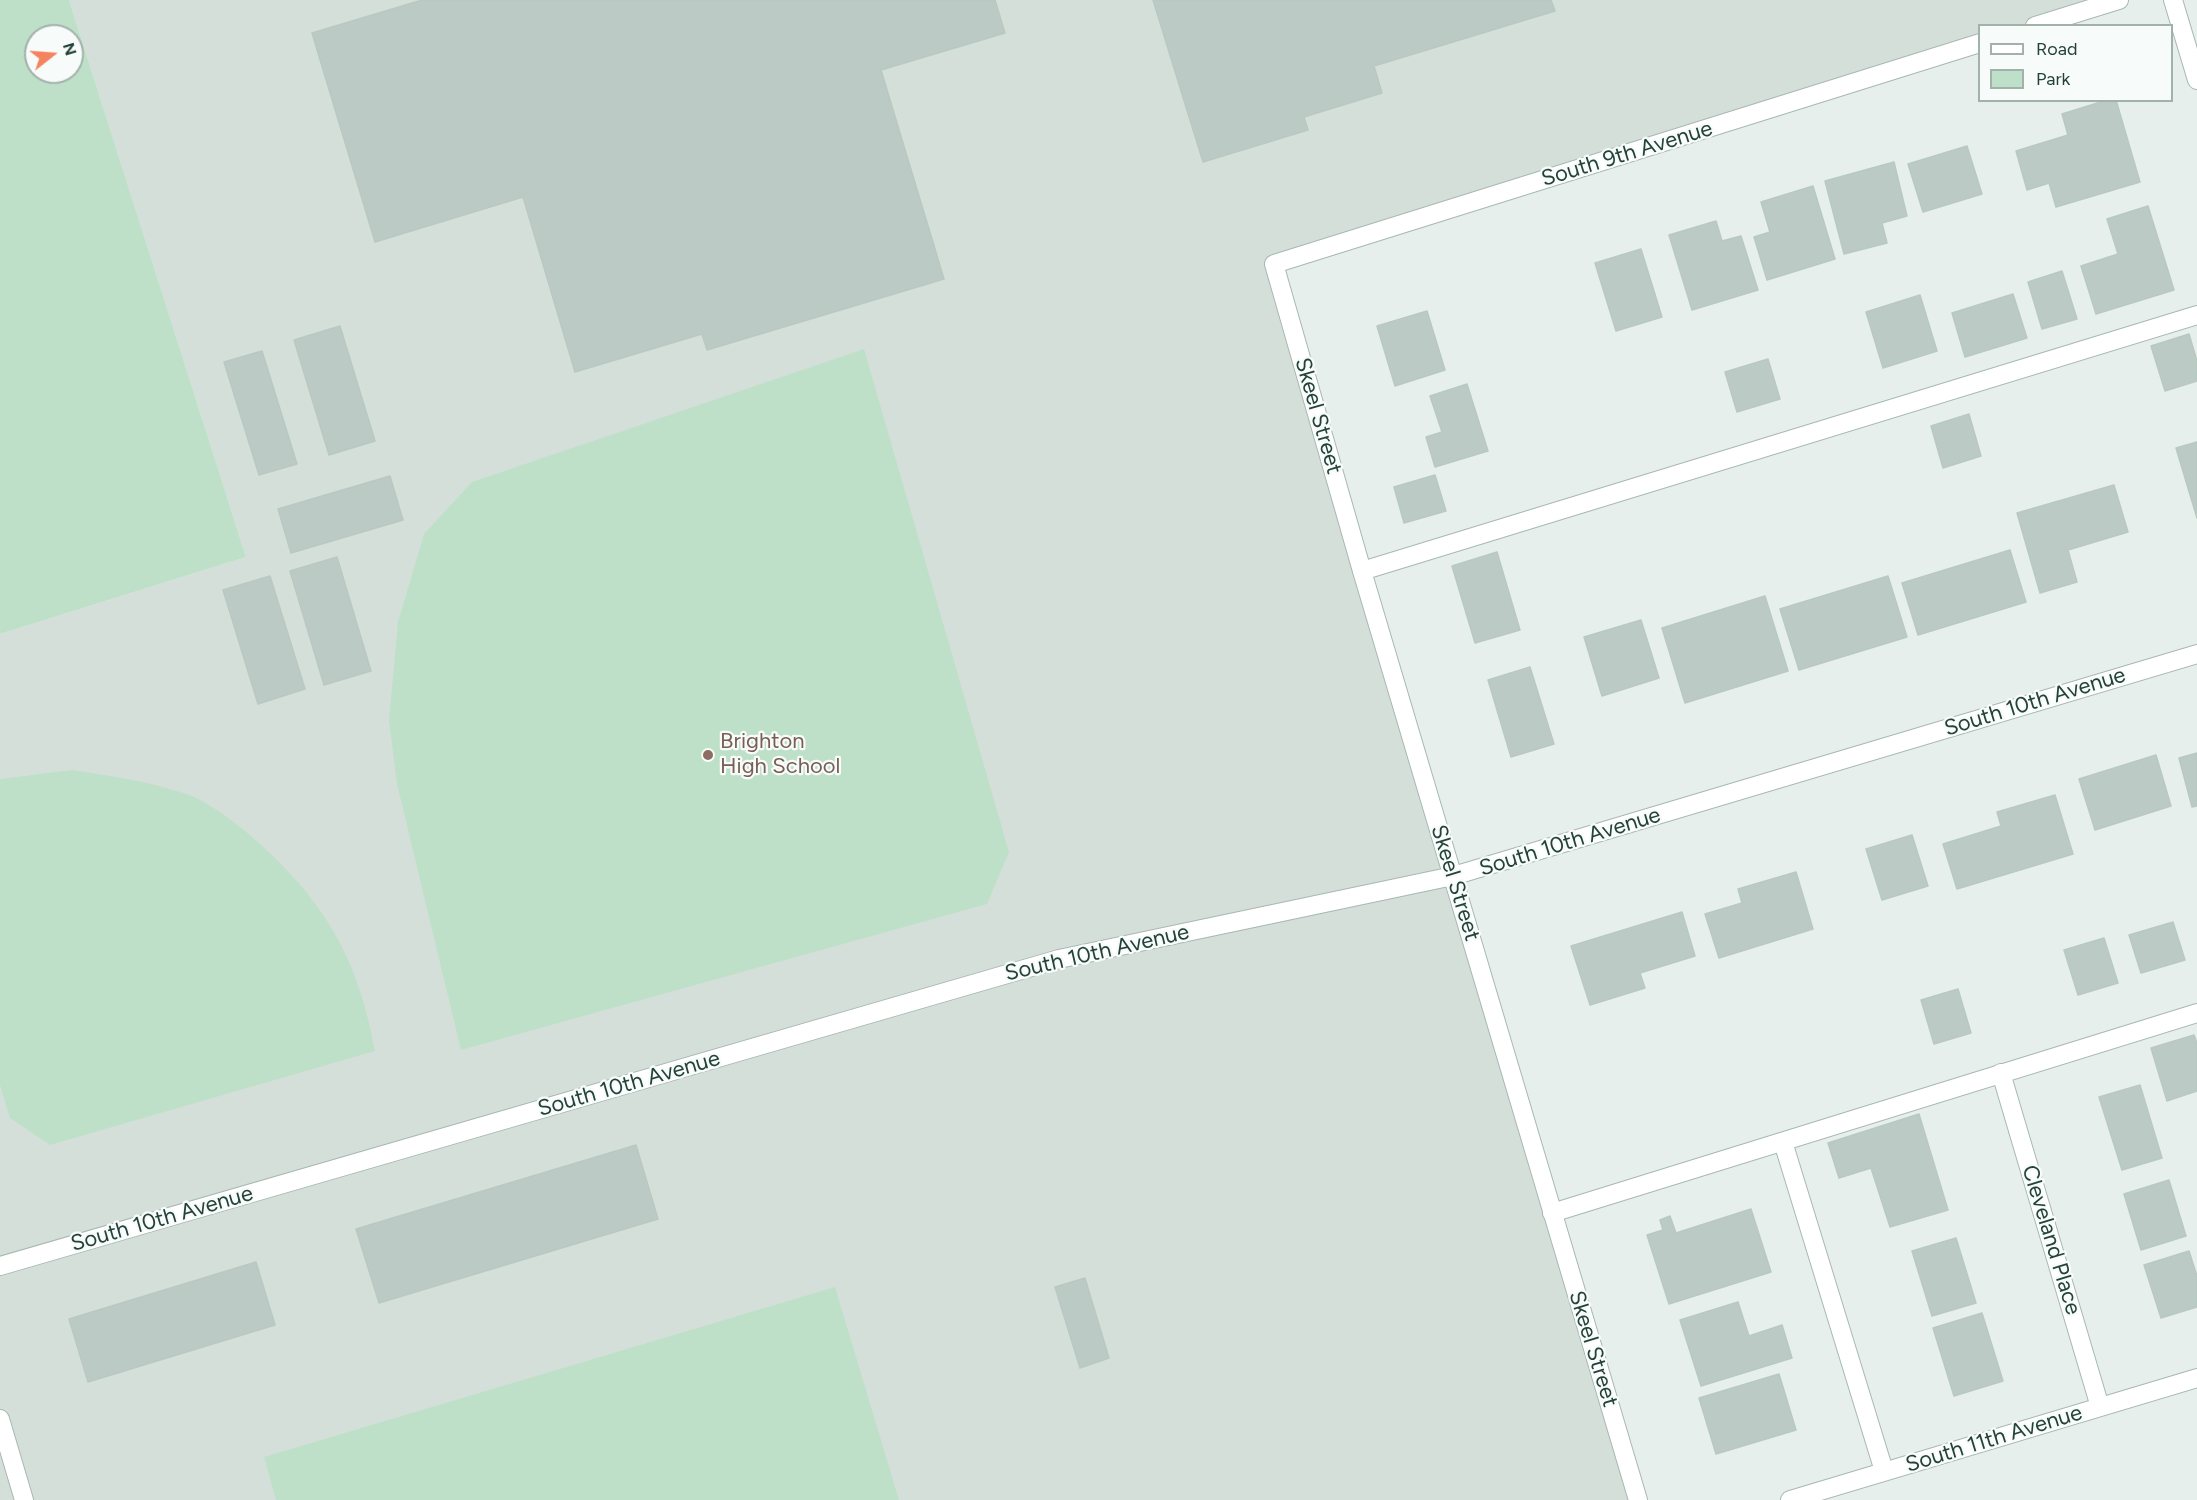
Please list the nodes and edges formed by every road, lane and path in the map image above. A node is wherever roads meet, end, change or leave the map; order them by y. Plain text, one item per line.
1 (2119, 0) edge
2 (2174, 0) edge
3 (2042, 24) edge
4 (1978, 44) edge
5 (2197, 80) edge
6 (1274, 264) joint
7 (2197, 315) edge
8 (1362, 571) junction
9 (2197, 654) edge
10 (1453, 876) junction
11 (2197, 1013) edge
12 (2001, 1073) junction
13 (1783, 1142) junction
14 (1552, 1213) junction
15 (0, 1266) edge
16 (2197, 1378) edge
17 (2100, 1407) junction
18 (0, 1419) edge
19 (1884, 1471) junction
20 (24, 1500) edge
21 (1638, 1500) edge
22 (1790, 1500) edge

1 - 3 street
2 - 5 street
4 - 6 street, South 9th Avenue
6 - 8 street, Skeel Street
7 - 8 street
8 - 10 street, Skeel Street
9 - 10 street, South 10th Avenue
10 - 14 street, Skeel Street
10 - 15 street, South 10th Avenue
11 - 12 street
12 - 13 street
12 - 17 street, Cleveland Place
13 - 14 street
13 - 19 street
14 - 21 street, Skeel Street
16 - 17 street, South 11th Avenue
17 - 19 street, South 11th Avenue
18 - 20 street
19 - 22 street, South 11th Avenue

